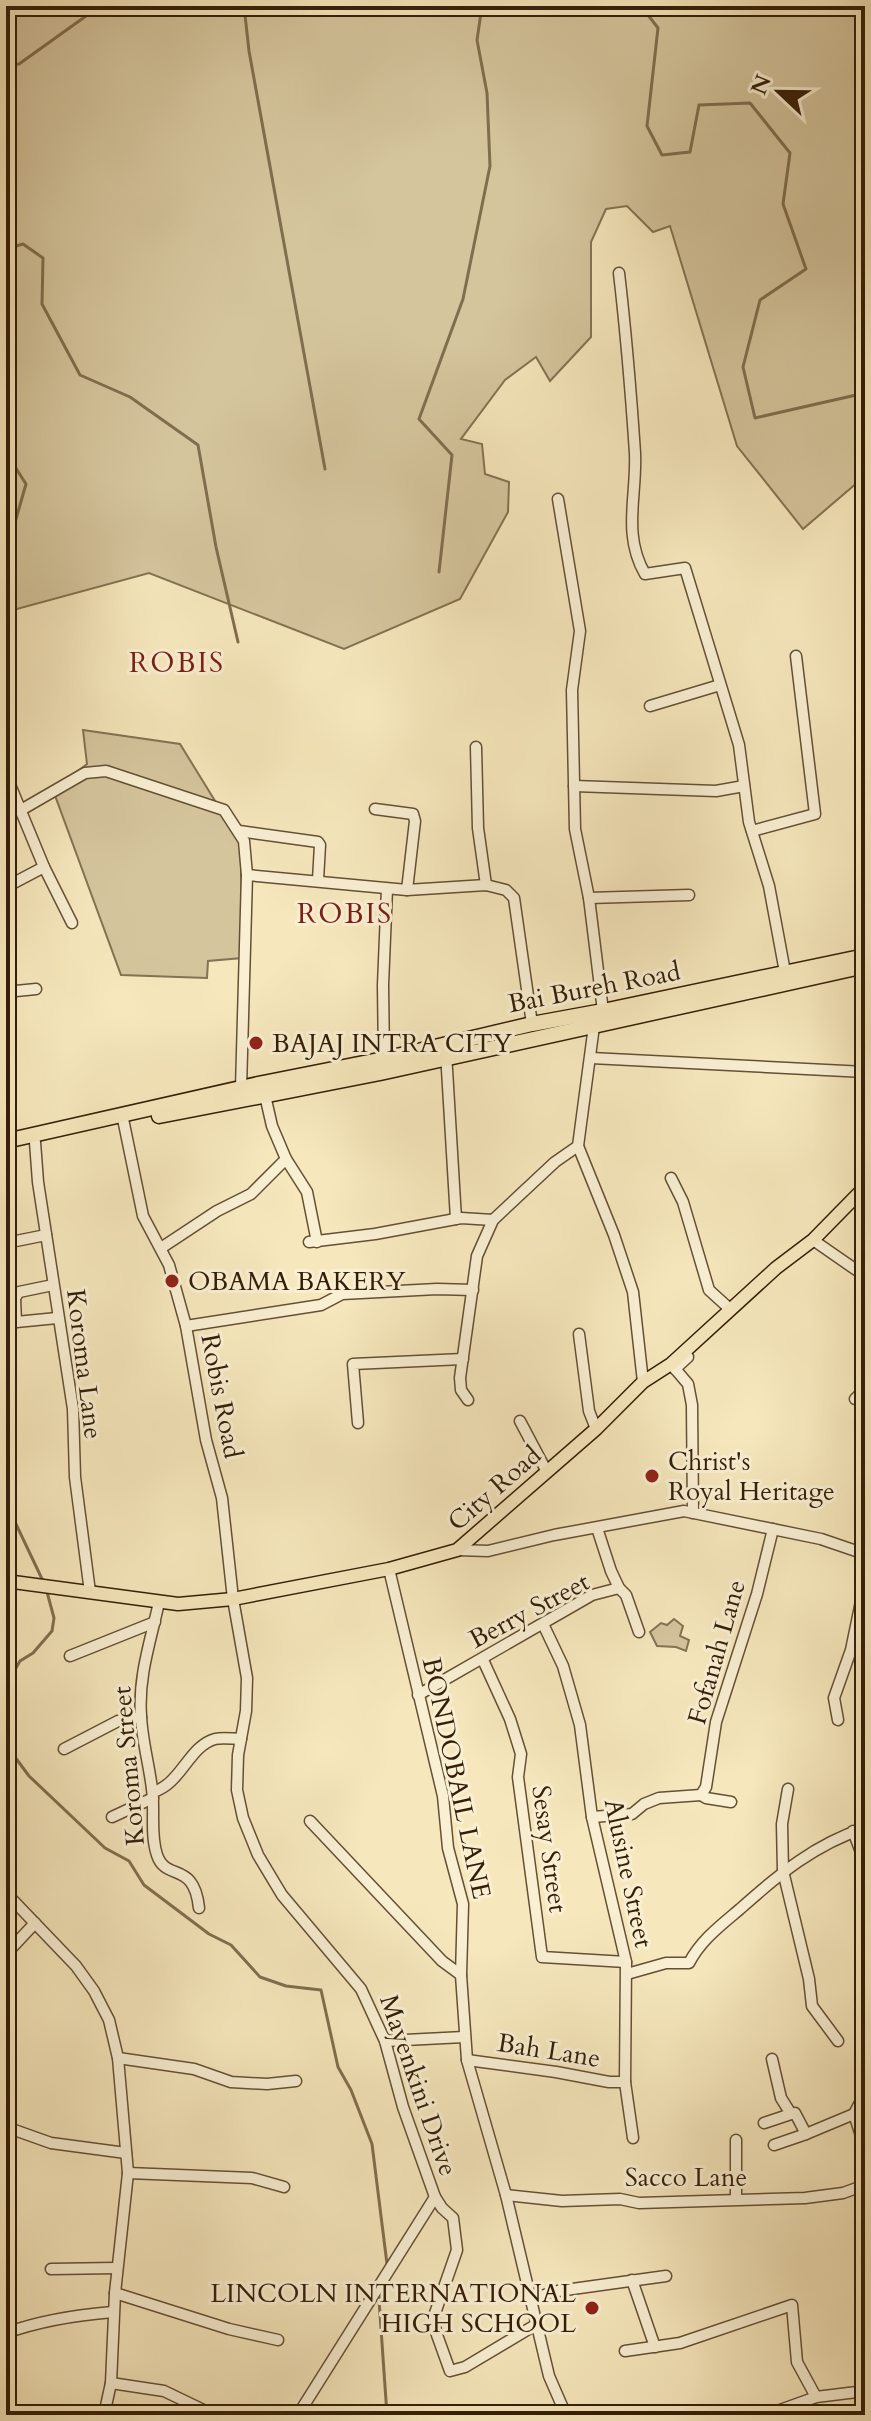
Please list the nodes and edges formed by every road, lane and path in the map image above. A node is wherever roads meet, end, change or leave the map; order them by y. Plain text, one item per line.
1 (619, 273) dead end
2 (558, 499) dead end
3 (796, 656) dead end
4 (720, 685) junction
5 (650, 706) dead end
6 (476, 747) dead end
7 (6, 775) edge
8 (574, 786) junction
9 (744, 786) junction
10 (375, 809) dead end
11 (21, 810) junction
12 (239, 831) junction
13 (752, 831) junction
14 (44, 867) junction
15 (247, 875) junction
16 (318, 880) junction
17 (486, 885) junction
18 (6, 887) edge
19 (387, 889) junction
20 (407, 890) junction
21 (689, 895) dead end
22 (589, 898) junction
23 (72, 923) dead end
24 (865, 956) edge
25 (865, 966) edge
26 (785, 972) junction
27 (36, 989) dead end
28 (6, 992) edge
29 (603, 1011) junction
30 (532, 1024) junction
31 (594, 1026) junction
32 (446, 1051) junction
33 (591, 1058) junction
34 (384, 1059) junction
35 (865, 1072) edge
36 (241, 1088) junction
37 (263, 1088) junction
38 (123, 1119) junction
39 (6, 1141) edge
40 (35, 1142) junction
41 (578, 1146) junction
42 (6, 1148) edge
43 (286, 1159) junction
44 (671, 1178) dead end
45 (865, 1187) edge
46 (456, 1219) junction
47 (493, 1220) junction
48 (46, 1235) junction
49 (813, 1240) junction
50 (6, 1243) edge
51 (161, 1248) junction
52 (865, 1276) edge
53 (53, 1285) junction
54 (473, 1290) junction
55 (731, 1310) junction
56 (57, 1318) junction
57 (11, 1322) edge
58 (186, 1326) junction
59 (579, 1334) dead end
60 (688, 1357) dead end
61 (463, 1359) junction
62 (673, 1366) junction
63 (643, 1382) junction
64 (865, 1389) edge
65 (855, 1399) dead end
66 (468, 1400) dead end
67 (520, 1421) dead end
68 (358, 1423) dead end
69 (596, 1429) junction
70 (547, 1472) junction
71 (693, 1513) junction
72 (597, 1528) junction
73 (773, 1529) junction
74 (457, 1550) junction
75 (865, 1554) edge
76 (389, 1569) junction
77 (6, 1581) edge
78 (865, 1582) edge
79 (619, 1588) junction
80 (90, 1592) junction
81 (233, 1599) junction
82 (159, 1602) junction
83 (155, 1622) junction
84 (543, 1624) junction
85 (639, 1632) dead end
86 (70, 1656) dead end
87 (483, 1660) junction
88 (418, 1695) junction
89 (141, 1717) junction
90 (838, 1720) dead end
91 (241, 1739) junction
92 (64, 1749) dead end
93 (788, 1789) dead end
94 (704, 1791) junction
95 (153, 1795) junction
96 (731, 1802) dead end
97 (112, 1817) dead end
98 (592, 1817) junction
99 (310, 1821) dead end
100 (865, 1828) edge
101 (853, 1831) junction
102 (865, 1863) edge
103 (783, 1871) junction
104 (6, 1893) edge
105 (199, 1908) dead end
106 (35, 1923) junction
107 (6, 1954) edge
108 (626, 1968) junction
109 (461, 1975) junction
110 (464, 2037) junction
111 (385, 2041) junction
112 (838, 2041) dead end
113 (118, 2058) junction
114 (772, 2059) dead end
115 (467, 2060) junction
116 (296, 2081) dead end
117 (625, 2082) junction
118 (865, 2093) edge
119 (791, 2114) junction
120 (854, 2114) junction
121 (764, 2123) dead end
122 (6, 2127) edge
123 (806, 2134) junction
124 (633, 2138) dead end
125 (736, 2140) dead end
126 (774, 2145) dead end
127 (865, 2148) edge
128 (126, 2153) junction
129 (128, 2173) junction
130 (865, 2185) edge
131 (284, 2187) dead end
132 (506, 2195) junction
133 (435, 2197) junction
134 (736, 2198) junction
135 (117, 2268) junction
136 (51, 2269) dead end
137 (666, 2276) dead end
138 (632, 2280) junction
139 (115, 2293) junction
140 (531, 2299) junction
141 (113, 2312) junction
142 (537, 2324) junction
143 (6, 2333) edge
144 (278, 2340) dead end
145 (655, 2347) junction
146 (625, 2351) dead end
147 (111, 2383) junction
148 (865, 2391) edge
149 (816, 2397) junction
150 (301, 2410) dead end
151 (104, 2415) edge
152 (214, 2415) edge
153 (566, 2415) edge
154 (766, 2415) edge

1 - 4 street
2 - 8 street
3 - 13 street
4 - 5 street
4 - 9 street
6 - 17 street
7 - 11 street
8 - 9 street
8 - 22 street
9 - 13 street
10 - 20 street
11 - 12 street
11 - 14 street
12 - 15 street
12 - 16 street
13 - 26 street
14 - 18 street
14 - 23 street
15 - 16 street
15 - 36 street
16 - 19 street
17 - 20 street
17 - 30 street
19 - 20 street
19 - 34 street
21 - 22 street
22 - 29 street
24 - 26 highway, Bai Bureh Road
25 - 31 highway, Bai Bureh Road
26 - 29 highway, Bai Bureh Road
27 - 28 street
29 - 30 highway, Bai Bureh Road
30 - 32 highway, Bai Bureh Road
31 - 32 highway, Bai Bureh Road
31 - 33 street
32 - 34 highway, Bai Bureh Road
32 - 37 highway, Bai Bureh Road
32 - 46 street
33 - 35 street
33 - 41 street
34 - 37 highway, Bai Bureh Road
36 - 37 highway, Bai Bureh Road
36 - 38 highway, Bai Bureh Road
37 - 38 highway, Bai Bureh Road
37 - 43 street
38 - 39 highway, Bai Bureh Road
38 - 40 highway, Bai Bureh Road
38 - 51 street, Robis Road
40 - 42 highway, Bai Bureh Road
40 - 48 street, Koroma Lane
41 - 47 street
41 - 63 street
43 - 46 street
43 - 51 street
44 - 55 street
45 - 49 main road, City Road
46 - 47 street
47 - 54 street
48 - 50 street
48 - 53 street, Koroma Lane
49 - 52 street
49 - 55 main road, City Road
51 - 58 street, Robis Road
53 - 56 street, Koroma Lane
53 - 57 street
54 - 58 street
54 - 61 street
55 - 62 main road, City Road
56 - 57 street
56 - 80 street, Koroma Lane
58 - 81 street, Robis Road
59 - 69 street
60 - 62 street
61 - 66 street
61 - 68 street
62 - 63 main road, City Road
62 - 71 street
63 - 69 main road, City Road
64 - 65 street
67 - 70 street
69 - 70 main road, City Road
70 - 74 main road, City Road
71 - 72 street
71 - 73 street
72 - 74 street
72 - 79 street
73 - 75 street
73 - 94 street, Fofanah Lane
74 - 76 main road, City Road
76 - 81 main road, City Road
76 - 88 street, BONDOBAIL LANE
77 - 80 main road, City Road
78 - 90 street
79 - 84 street, Berry Street
79 - 85 street
80 - 82 main road, City Road
81 - 82 main road, City Road
81 - 91 street, Mayenkini Drive
82 - 83 street, Koroma Street
83 - 86 street
83 - 89 street, Koroma Street
84 - 87 street, Berry Street
84 - 98 street, Alusine Street
87 - 88 street, Berry Street
87 - 108 street, Sesay Street
88 - 109 street, BONDOBAIL LANE
89 - 92 street
89 - 95 street, Koroma Street
91 - 95 street
91 - 111 street, Mayenkini Drive
93 - 103 street
94 - 96 street
94 - 98 street
95 - 97 street
95 - 105 street, Koroma Street
98 - 108 street, Alusine Street
99 - 109 street
100 - 101 street
101 - 102 street
101 - 103 street
103 - 108 street
103 - 112 street
104 - 106 street
106 - 107 street
106 - 113 street
108 - 117 street, Alusine Street
109 - 110 street, BONDOBAIL LANE
110 - 111 street
110 - 115 street, BONDOBAIL LANE
111 - 133 street, Mayenkini Drive
113 - 116 street
113 - 128 street
114 - 119 street
115 - 117 street, Bah Lane
115 - 132 street, BONDOBAIL LANE
117 - 124 street, Alusine Street
118 - 120 street
119 - 121 street
119 - 123 street
120 - 123 street
120 - 127 street
122 - 128 street
123 - 126 street
125 - 134 street
128 - 129 street
129 - 131 street
129 - 135 street
130 - 134 street, Sacco Lane
132 - 134 street, Sacco Lane
132 - 140 street, BONDOBAIL LANE
133 - 142 street, Mayenkini Drive
133 - 150 street
135 - 136 street
135 - 139 street
137 - 138 street
138 - 140 street
138 - 145 street
139 - 141 street
139 - 144 street
140 - 142 street, BONDOBAIL LANE
141 - 143 street
141 - 147 street
142 - 153 street, BONDOBAIL LANE
145 - 146 street
145 - 149 street
147 - 151 street
147 - 152 street
148 - 149 street
149 - 154 street

